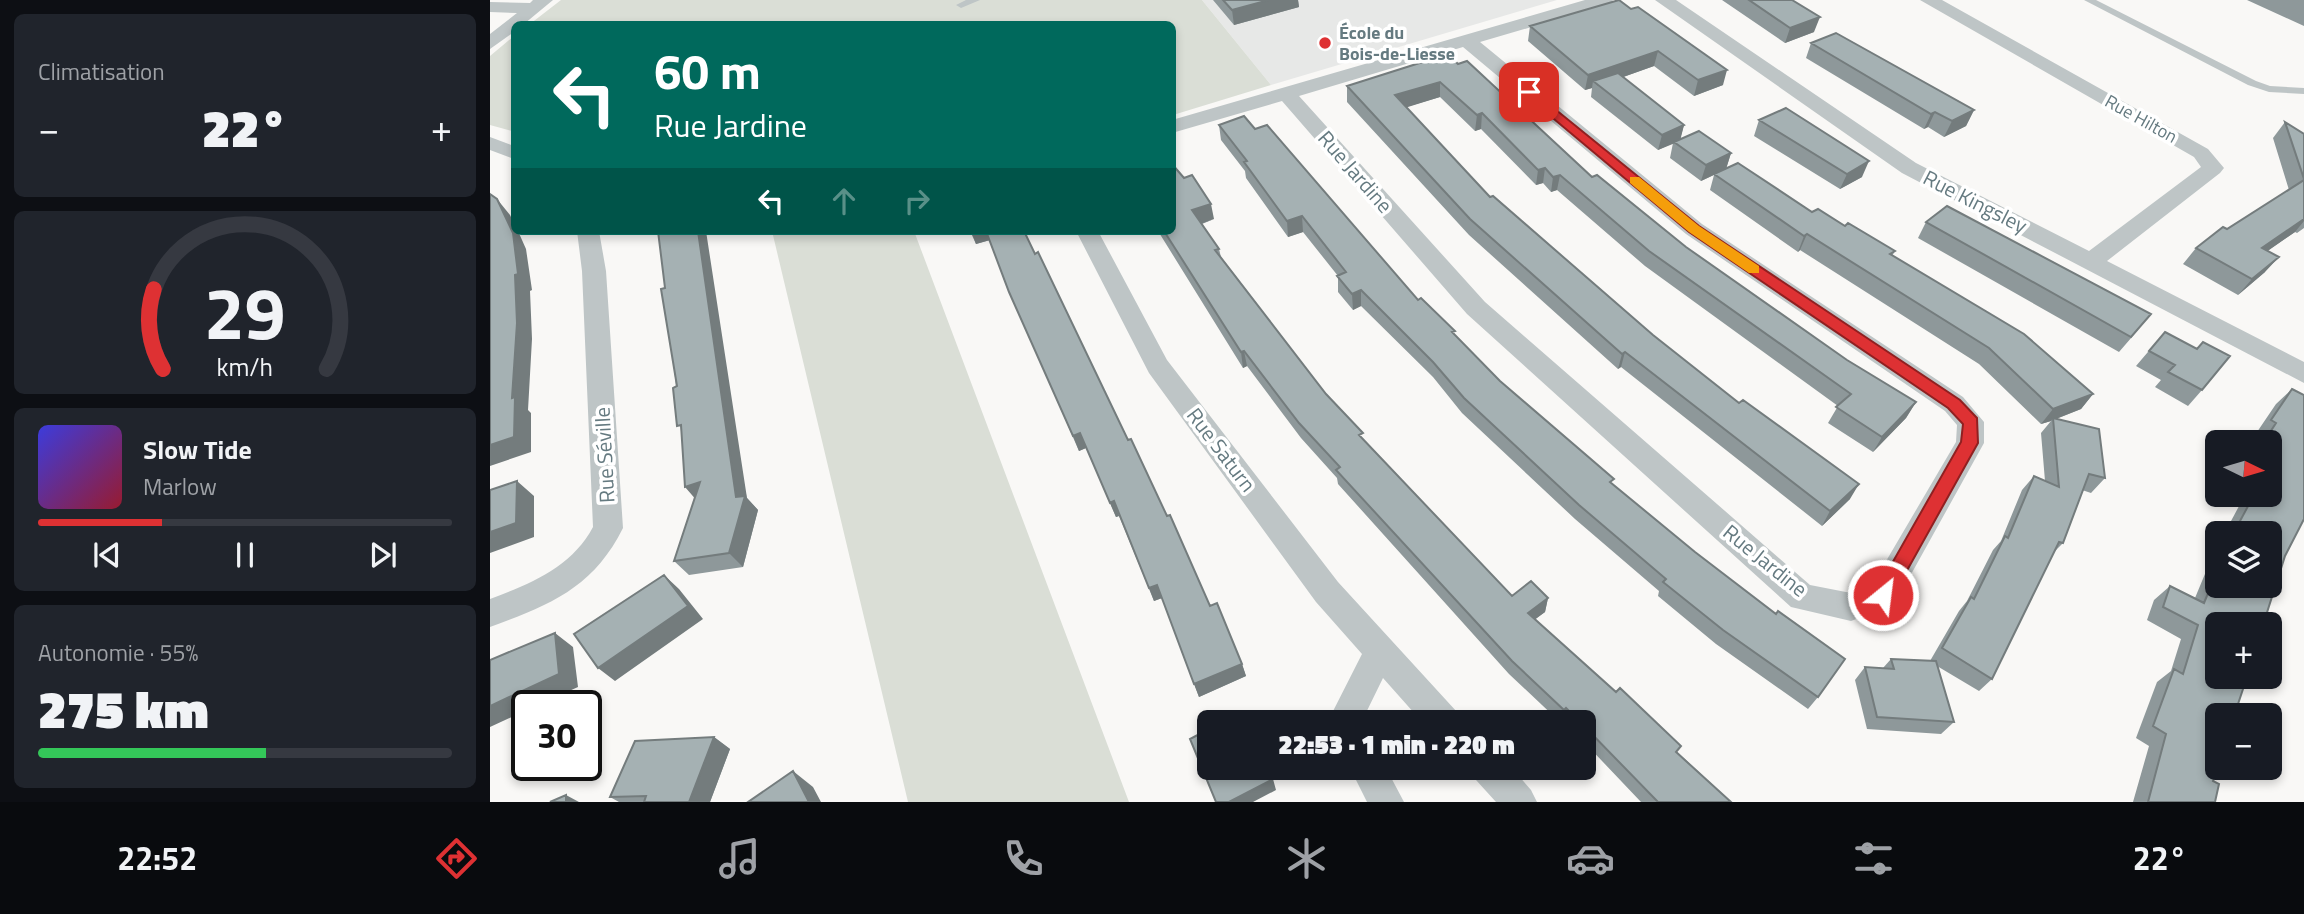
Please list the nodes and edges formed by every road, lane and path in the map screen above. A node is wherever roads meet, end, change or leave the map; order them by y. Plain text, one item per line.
1 (975, 0) edge
2 (1604, 0) edge
3 (1664, 0) edge
4 (1929, 0) edge
5 (2089, 0) edge
6 (539, 4) edge
7 (961, 5) dead end
8 (490, 7) edge
9 (518, 21) edge
10 (511, 26) edge
11 (1467, 40) junction
12 (490, 43) edge
13 (2304, 91) edge
14 (1286, 93) junction
15 (1176, 126) edge
16 (490, 143) edge
17 (511, 152) edge
18 (589, 235) edge
19 (1089, 235) edge
20 (2090, 262) junction
21 (2304, 373) edge
22 (490, 613) edge
23 (1379, 653) junction
24 (1350, 710) edge
25 (1433, 710) edge
26 (1374, 780) edge
27 (1499, 780) edge
28 (1386, 802) edge
29 (1519, 802) edge

1 - 7 lane
2 - 11 street
3 - 20 street, Rue Kingsley
4 - 20 street, Rue Hilton
5 - 13 lane
6 - 8 street
6 - 9 street
10 - 12 street
11 - 14 street
11 - 14 street, Rue Jardine
14 - 15 street
16 - 17 street
18 - 22 street, Rue Séville
19 - 23 street, Rue Saturn
20 - 21 street, Rue Kingsley
23 - 24 street
23 - 25 street, Rue Saturn
26 - 28 street
27 - 29 street

